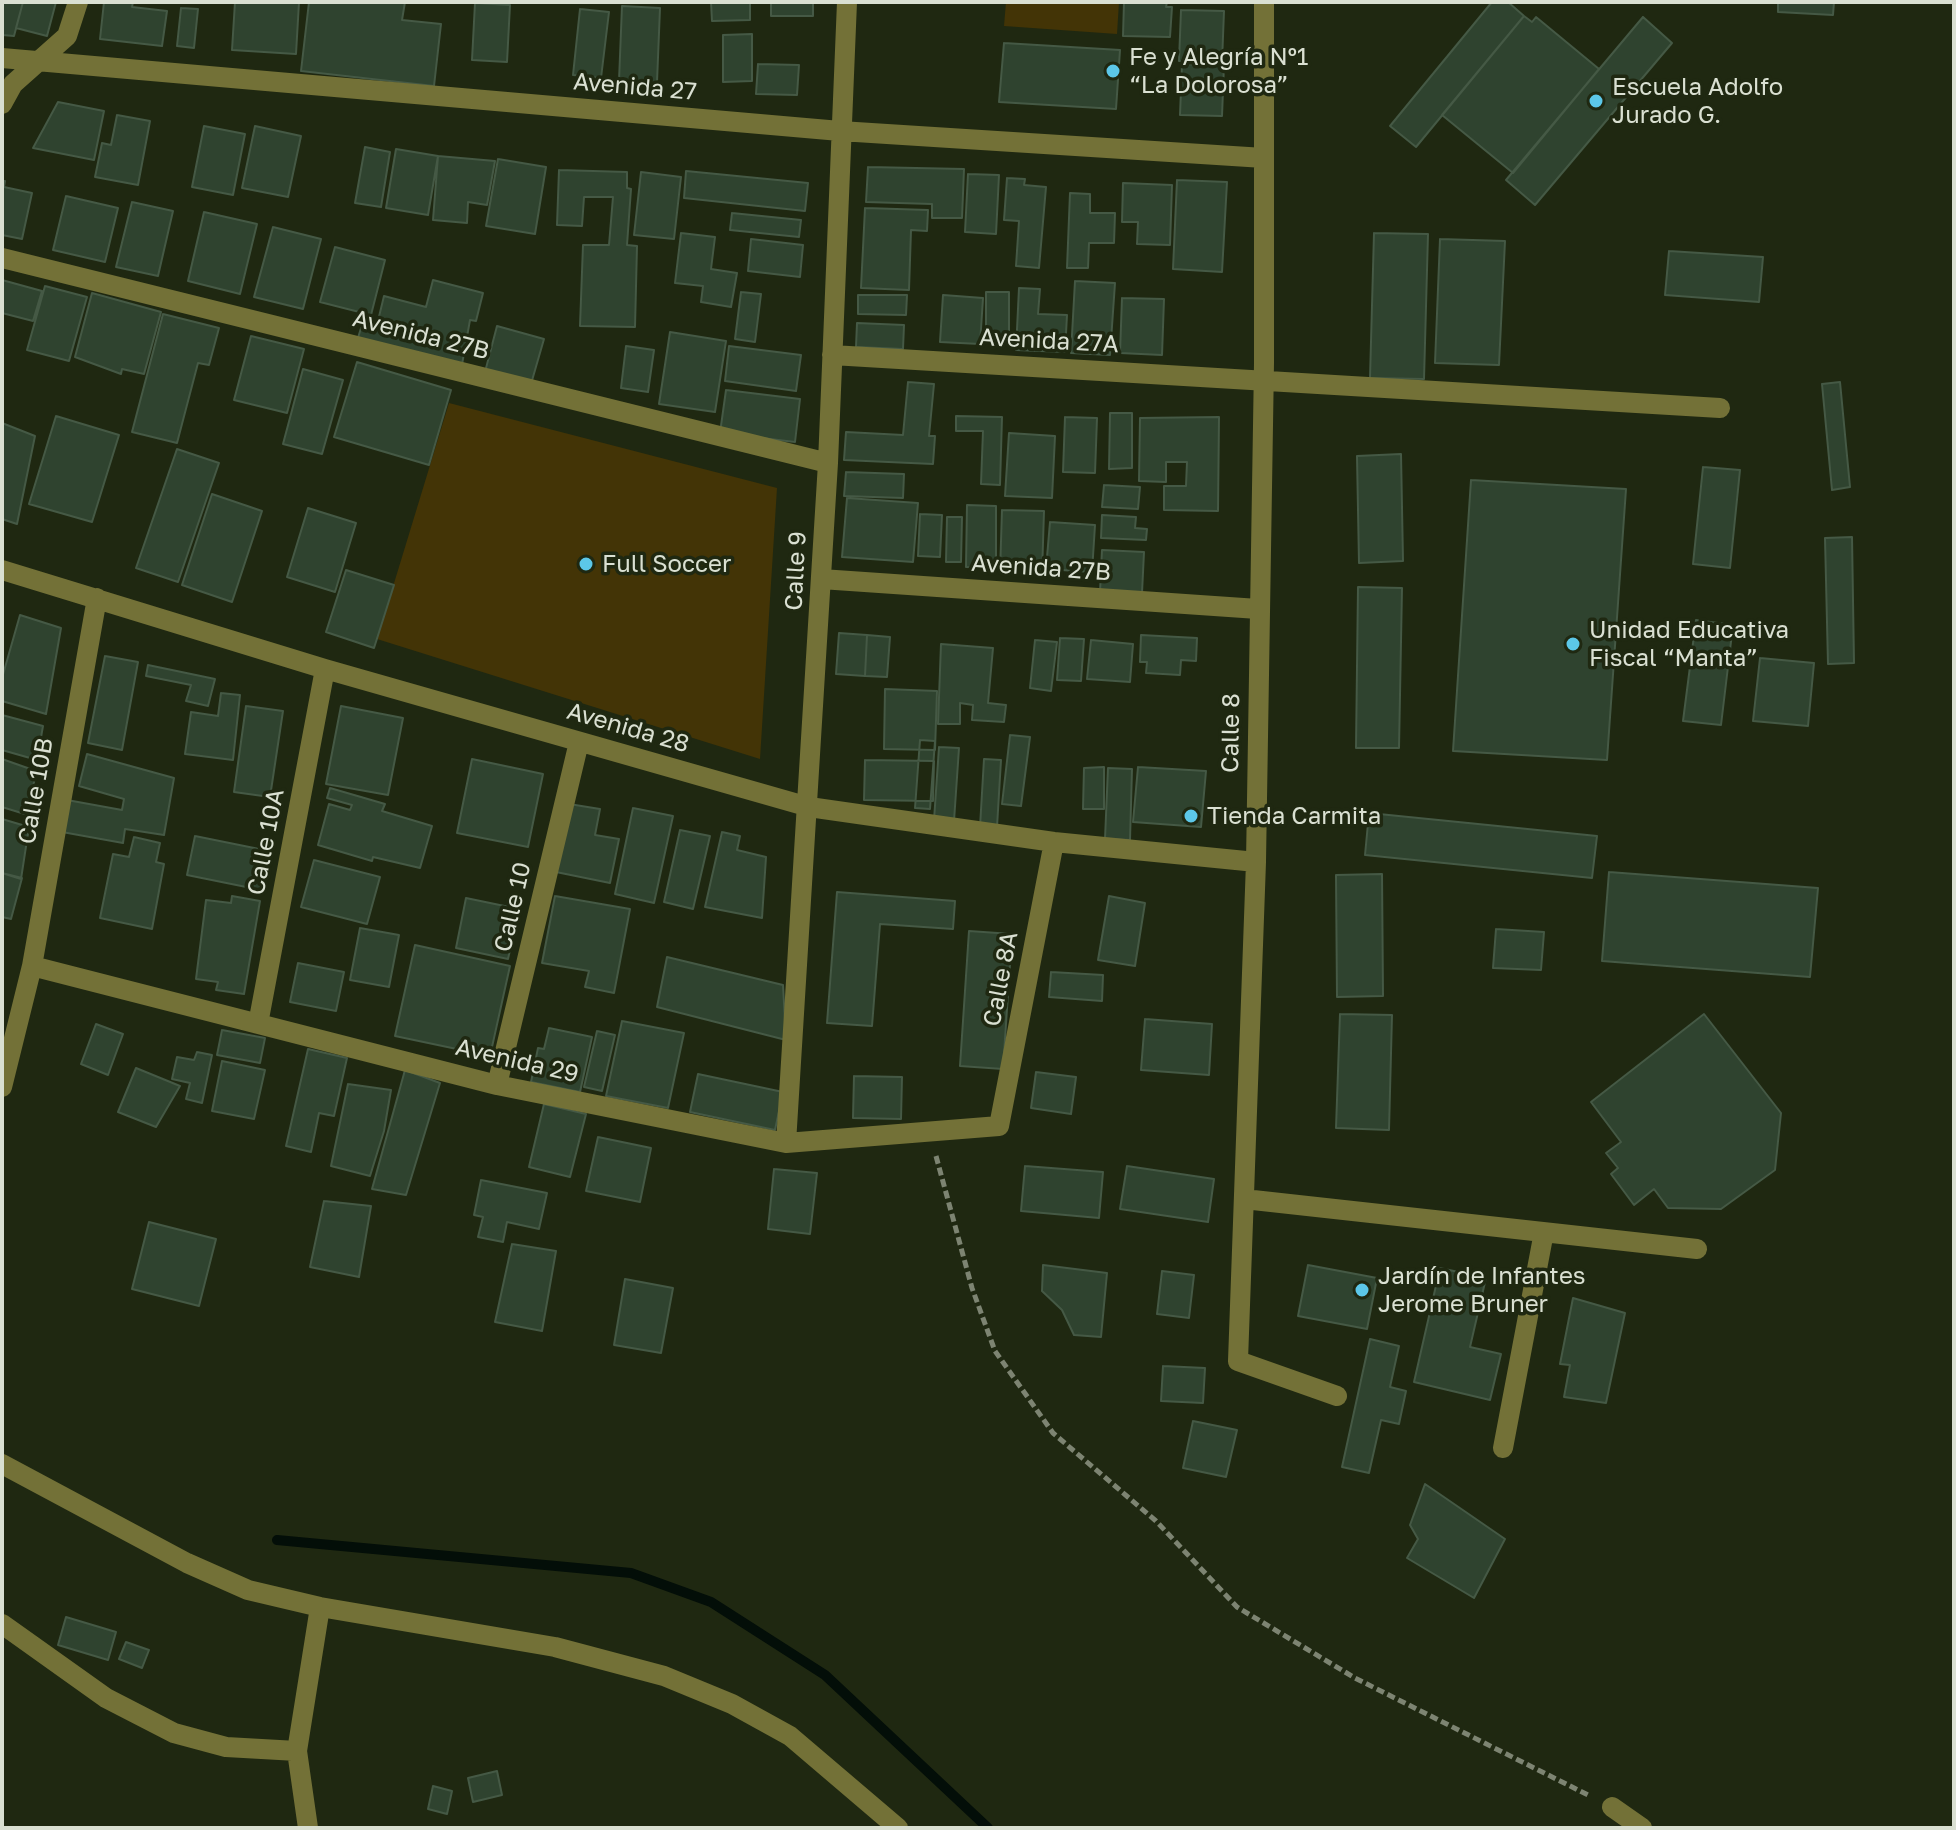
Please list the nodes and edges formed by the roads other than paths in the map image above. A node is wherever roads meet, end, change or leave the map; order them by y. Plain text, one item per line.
1 (78, 2) edge
2 (847, 2) edge
3 (1264, 2) edge
4 (2, 58) edge
5 (38, 61) junction
6 (2, 104) edge
7 (840, 131) junction
8 (1264, 158) junction
9 (2, 258) edge
10 (832, 355) junction
11 (1263, 378) junction
12 (1720, 408) dead end
13 (828, 463) junction
14 (2, 570) edge
15 (821, 579) junction
16 (97, 598) junction
17 (1258, 609) junction
18 (325, 669) junction
19 (579, 742) junction
20 (809, 807) junction
21 (1054, 842) junction
22 (1256, 862) junction
23 (32, 966) junction
24 (258, 1024) junction
25 (497, 1085) junction
26 (2, 1087) edge
27 (999, 1126) joint
28 (786, 1143) junction
29 (1244, 1199) junction
30 (1544, 1232) junction
31 (1697, 1249) dead end
32 (1337, 1396) dead end
33 (1503, 1448) dead end
34 (2, 1464) edge
35 (320, 1607) junction
36 (2, 1624) edge
37 (297, 1751) junction
38 (1612, 1807) road end
39 (308, 1828) edge
40 (898, 1828) edge
41 (1642, 1828) edge

1 - 5 street
2 - 7 street, Calle 9
3 - 8 street, Calle 8
4 - 5 street, Avenida 27
5 - 6 street
5 - 7 street, Avenida 27
7 - 8 street, Avenida 27
7 - 10 street, Calle 9
8 - 11 street, Calle 8
9 - 13 street, Avenida 27B
10 - 11 street, Avenida 27A
10 - 13 street, Calle 9
11 - 12 street, Avenida 27A
11 - 17 street, Calle 8
13 - 15 street, Calle 9
14 - 16 street, Avenida 28
15 - 17 street, Avenida 27B
15 - 20 street, Calle 9
16 - 18 street, Avenida 28
16 - 23 street, Calle 10B
17 - 22 street, Calle 8
18 - 19 street, Avenida 28
18 - 24 street, Calle 10A
19 - 20 street, Avenida 28
19 - 25 street, Calle 10
20 - 21 street, Avenida 28
20 - 28 street, Calle 9
21 - 22 street, Avenida 28
21 - 27 street, Calle 8A
22 - 29 street, Calle 8
23 - 24 street, Avenida 29
23 - 26 street, Calle 10B
24 - 25 street, Avenida 29
25 - 28 street, Avenida 29
27 - 28 street, Avenida 29
29 - 30 street
29 - 32 street, Calle 8
30 - 31 street
30 - 33 street
34 - 35 street
35 - 37 street
35 - 40 street
36 - 37 street
37 - 39 street
38 - 41 street

